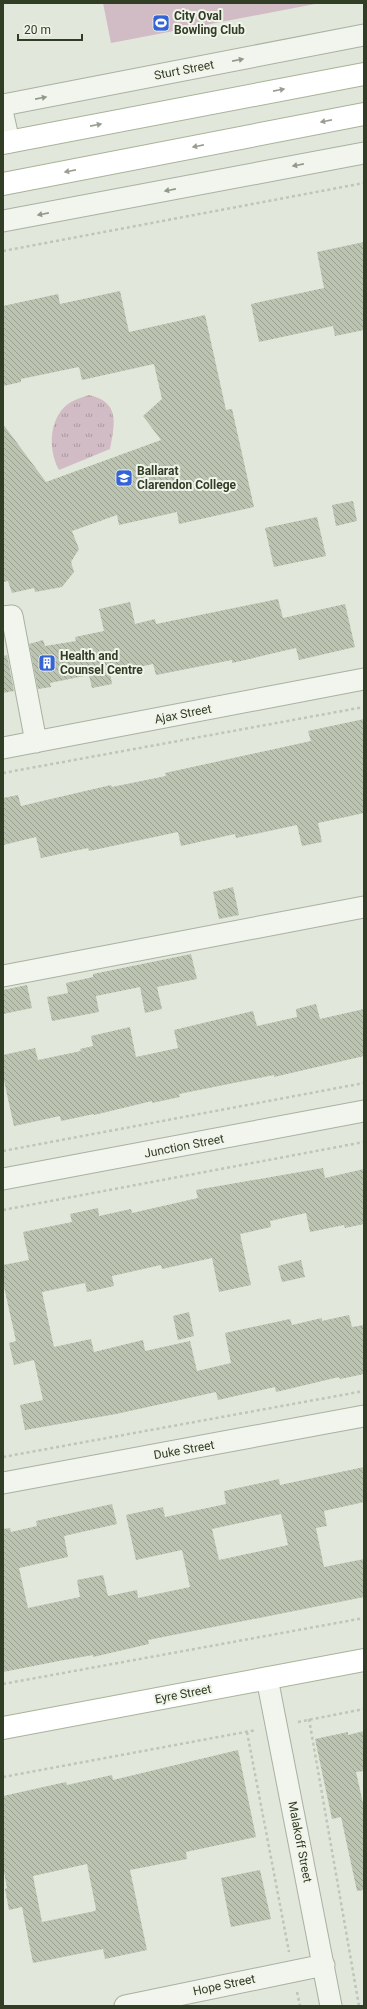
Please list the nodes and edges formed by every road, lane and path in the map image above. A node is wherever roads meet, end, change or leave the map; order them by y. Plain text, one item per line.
1 (364, 35) edge
2 (364, 74) edge
3 (3, 105) edge
4 (364, 114) edge
5 (3, 115) edge
6 (6, 143) edge
7 (364, 153) edge
8 (364, 183) edge
9 (3, 184) edge
10 (3, 221) edge
11 (3, 251) edge
12 (3, 617) edge
13 (364, 679) edge
14 (364, 706) edge
15 (36, 742) junction
16 (3, 748) edge
17 (3, 773) edge
18 (364, 907) edge
19 (3, 976) edge
20 (364, 1083) edge
21 (364, 1111) edge
22 (364, 1142) edge
23 (3, 1151) edge
24 (3, 1179) edge
25 (3, 1210) edge
26 (364, 1391) edge
27 (364, 1416) edge
28 (3, 1457) edge
29 (3, 1483) edge
30 (364, 1618) edge
31 (364, 1660) edge
32 (267, 1678) junction
33 (3, 1684) edge
34 (364, 1709) edge
35 (3, 1728) edge
36 (3, 1777) edge
37 (290, 1954) dead end
38 (324, 1965) junction
39 (125, 2006) edge
40 (331, 2006) edge
41 (359, 2006) edge

3 -> 1 street, Sturt Street
6 -> 2 main road
4 -> 9 main road
5 - 6 street
7 -> 10 street
8 - 11 path
12 - 15 street
13 - 15 street, Ajax Street
14 - 17 path
15 - 16 street, Ajax Street
18 - 19 street
20 - 23 path
21 - 24 street, Junction Street
22 - 25 path
26 - 28 path
27 - 29 street, Duke Street
30 - 33 path
31 - 32 main road, Eyre Street
32 - 35 main road, Eyre Street
32 - 38 street, Malakoff Street
34 - 41 path
36 - 37 path
38 - 39 street, Hope Street
38 - 40 street, Malakoff Street

